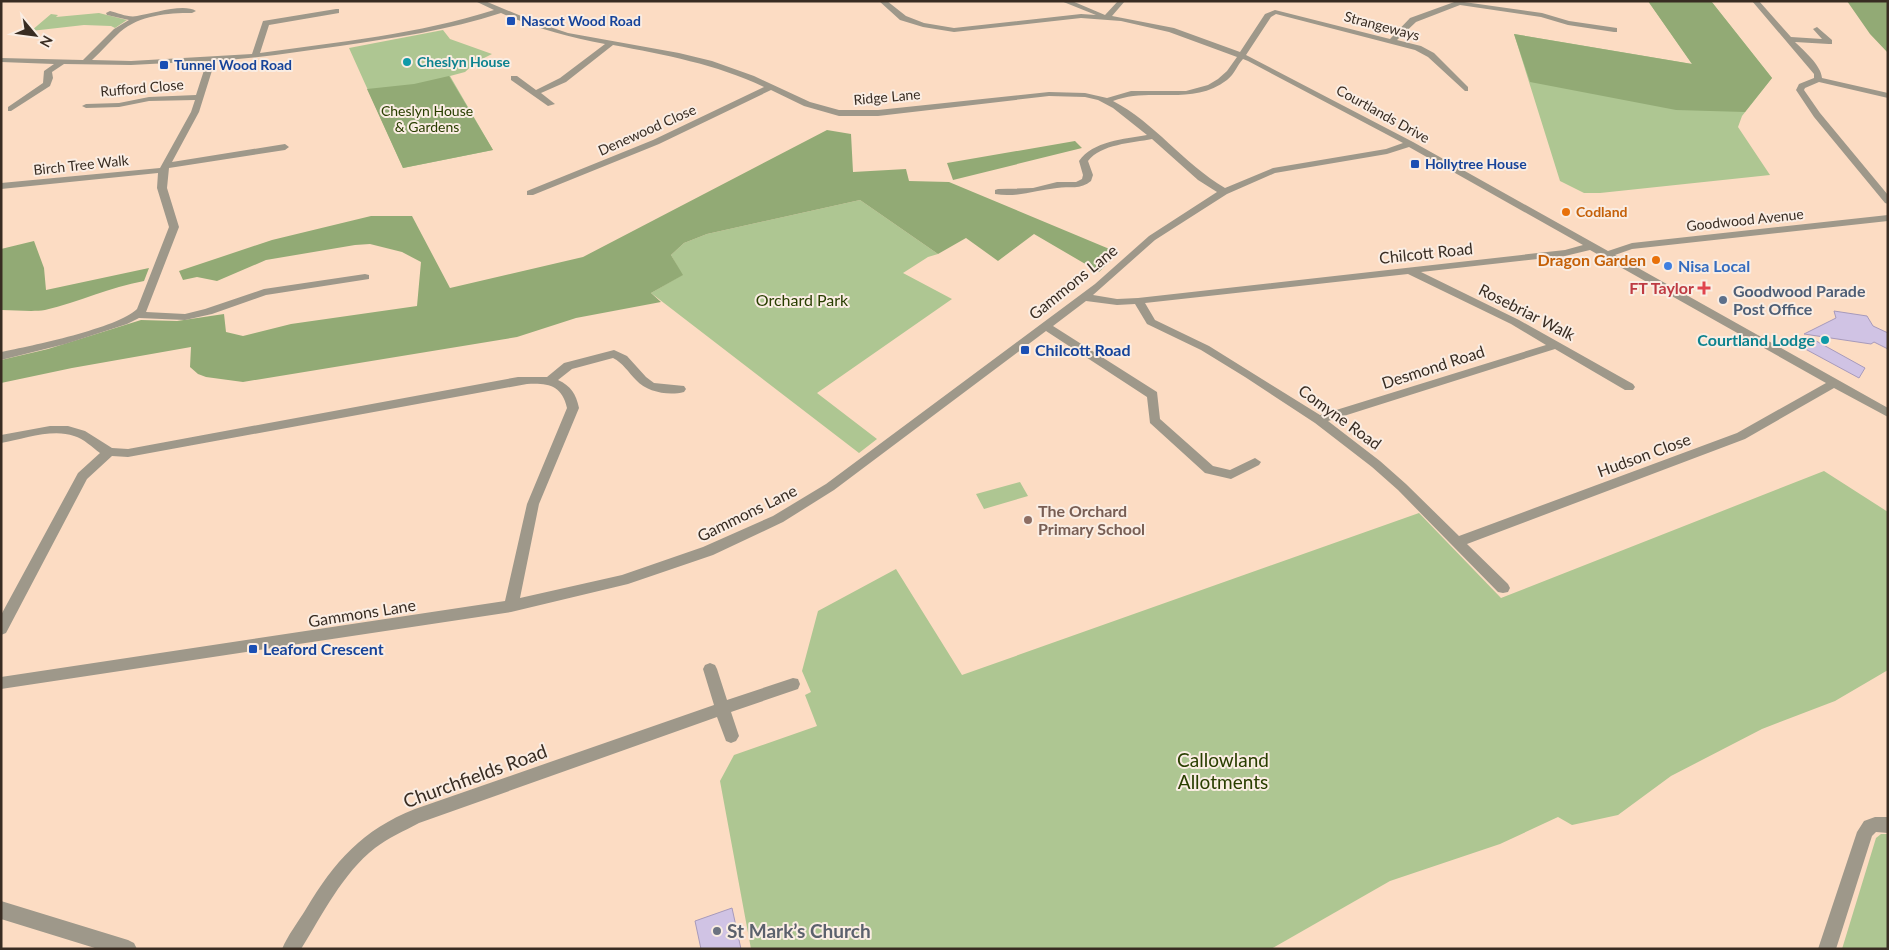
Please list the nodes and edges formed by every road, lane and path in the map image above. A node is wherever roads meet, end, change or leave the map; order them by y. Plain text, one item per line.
1 (478, 1) edge
2 (882, 1) edge
3 (1064, 1) edge
4 (1122, 1) edge
5 (1754, 1) edge
6 (490, 3) edge
7 (503, 10) junction
8 (192, 11) dead end
9 (336, 11) dead end
10 (110, 13) dead end
11 (1106, 18) junction
12 (136, 19) junction
13 (1613, 20) dead end
14 (1817, 29) dead end
15 (1614, 30) junction
16 (1621, 36) dead end
17 (1788, 39) junction
18 (1392, 41) junction
19 (611, 43) junction
20 (255, 56) junction
21 (1238, 59) junction
22 (1, 60) edge
23 (211, 60) junction
24 (62, 62) junction
25 (83, 62) junction
26 (514, 78) dead end
27 (1818, 79) junction
28 (771, 87) junction
29 (1465, 89) dead end
30 (535, 93) junction
31 (1888, 96) edge
32 (200, 97) junction
33 (1107, 101) junction
34 (551, 104) dead end
35 (86, 106) dead end
36 (11, 109) dead end
37 (1154, 136) junction
38 (1410, 144) junction
39 (284, 147) dead end
40 (164, 168) junction
41 (1, 186) edge
42 (998, 192) dead end
43 (1224, 192) junction
44 (530, 193) dead end
45 (1888, 201) edge
46 (1888, 218) edge
47 (1592, 246) junction
48 (1608, 255) junction
49 (1408, 270) junction
50 (365, 277) dead end
51 (1084, 296) junction
52 (1138, 301) junction
53 (137, 315) junction
54 (1045, 326) junction
55 (1557, 345) junction
56 (1, 356) edge
57 (550, 380) junction
58 (1834, 383) junction
59 (1629, 387) dead end
60 (680, 390) dead end
61 (1888, 413) edge
62 (1319, 420) junction
63 (1, 439) edge
64 (110, 452) junction
65 (1255, 462) dead end
66 (1456, 542) junction
67 (1503, 588) dead end
68 (511, 606) junction
69 (1, 629) edge
70 (710, 669) dead end
71 (1, 682) edge
72 (793, 684) dead end
73 (723, 709) junction
74 (731, 736) dead end
75 (1888, 825) edge
76 (1, 910) edge
77 (128, 949) edge
78 (290, 949) edge
79 (1827, 949) edge

1 - 6 street, Ridge Lane
2 - 11 street, Courtlands Drive
3 - 11 street
4 - 11 street
5 - 17 street
6 - 7 street, Ridge Lane
7 - 19 street, Ridge Lane
7 - 20 street
8 - 12 street
9 - 20 street
10 - 12 street
11 - 21 street, Courtlands Drive
12 - 25 street
13 - 15 street
14 - 17 street
15 - 16 street
15 - 18 street
17 - 27 street
18 - 21 street, Strangeways
18 - 29 street, Strangeways
19 - 28 street, Ridge Lane
19 - 30 street
20 - 23 street
21 - 33 street
21 - 38 street, Courtlands Drive
22 - 24 street
23 - 25 street
23 - 32 street
24 - 25 street
24 - 36 street
26 - 30 street
27 - 31 street
27 - 45 street
28 - 33 street, Ridge Lane
28 - 44 street, Denewood Close
30 - 34 street
32 - 35 street, Rufford Close
32 - 40 street
33 - 37 street, Ridge Lane
37 - 42 street
37 - 43 street, Ridge Lane
38 - 43 street, Gammons Lane
38 - 47 street, Courtlands Drive
39 - 40 street, Birch Tree Walk
40 - 41 street, Birch Tree Walk
40 - 53 street
43 - 51 street, Gammons Lane
46 - 48 street, Goodwood Avenue
47 - 48 street, Courtlands Drive
47 - 49 street, Chilcott Road
48 - 58 street, Courtlands Drive
49 - 52 street, Chilcott Road
49 - 55 street, Rosebriar Walk
50 - 53 street
51 - 52 street, Chilcott Road
51 - 54 street, Gammons Lane
52 - 62 street, Comyne Road
53 - 56 street
54 - 65 street
54 - 68 street, Gammons Lane
55 - 59 street, Rosebriar Walk
55 - 62 street, Desmond Road
57 - 60 street
57 - 64 street
57 - 68 street
58 - 61 street, Courtlands Drive
58 - 66 street, Hudson Close
62 - 66 street, Comyne Road
63 - 64 street
64 - 69 street
66 - 67 street, Comyne Road
68 - 71 street, Gammons Lane
70 - 73 street
72 - 73 street, Churchfields Road
73 - 74 street
73 - 78 street, Churchfields Road
75 - 79 street
76 - 77 street

